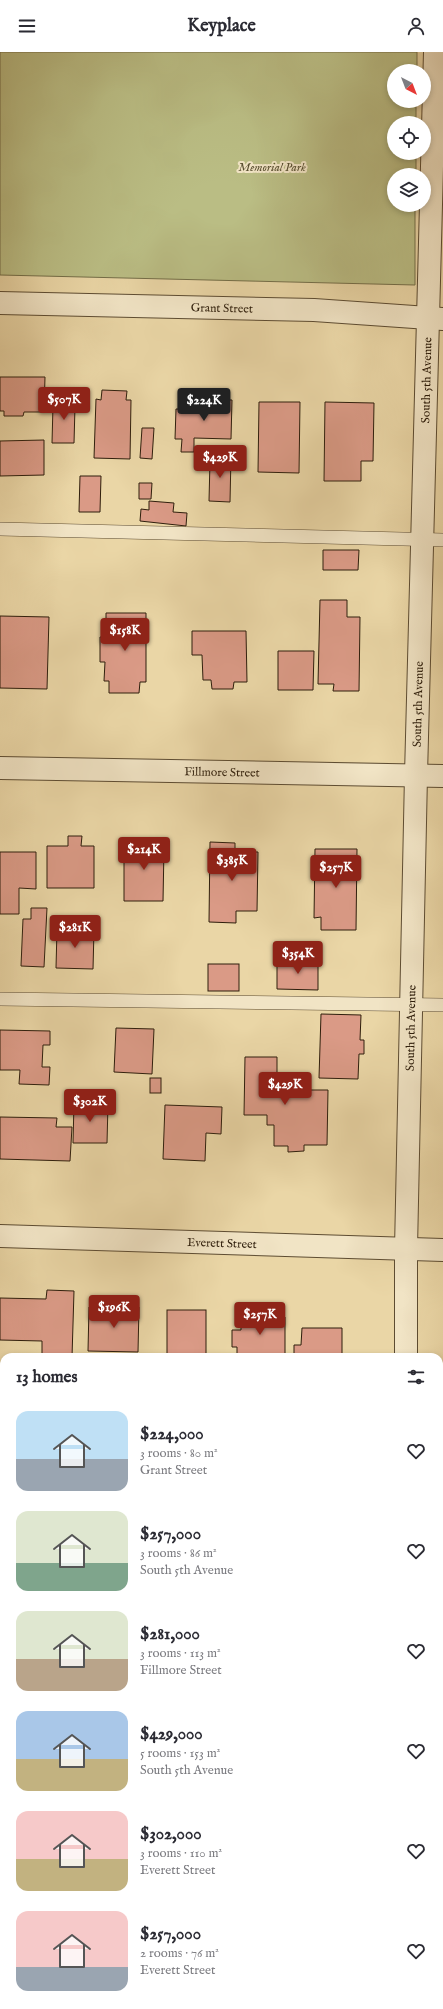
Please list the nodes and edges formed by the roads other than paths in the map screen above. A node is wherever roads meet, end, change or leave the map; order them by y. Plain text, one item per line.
1 (435, 52) edge
2 (439, 77) edge
3 (0, 303) edge
4 (435, 318) edge
5 (0, 529) edge
6 (432, 539) edge
7 (0, 768) edge
8 (416, 775) junction
9 (443, 776) edge
10 (0, 998) edge
11 (411, 1004) junction
12 (443, 1005) edge
13 (0, 1236) edge
14 (406, 1249) junction
15 (443, 1250) edge
16 (406, 1353) edge

1 - 2 street, South 5th Avenue
2 - 4 street, South 5th Avenue
3 - 4 street, Grant Street
4 - 6 street, South 5th Avenue
5 - 6 lane
6 - 8 street, South 5th Avenue
7 - 8 street, Fillmore Street
8 - 9 street, Fillmore Street
8 - 11 street, South 5th Avenue
10 - 11 lane
11 - 12 lane
11 - 14 street, South 5th Avenue
13 - 14 street, Everett Street
14 - 15 street, Everett Street
14 - 16 street, South 5th Avenue

